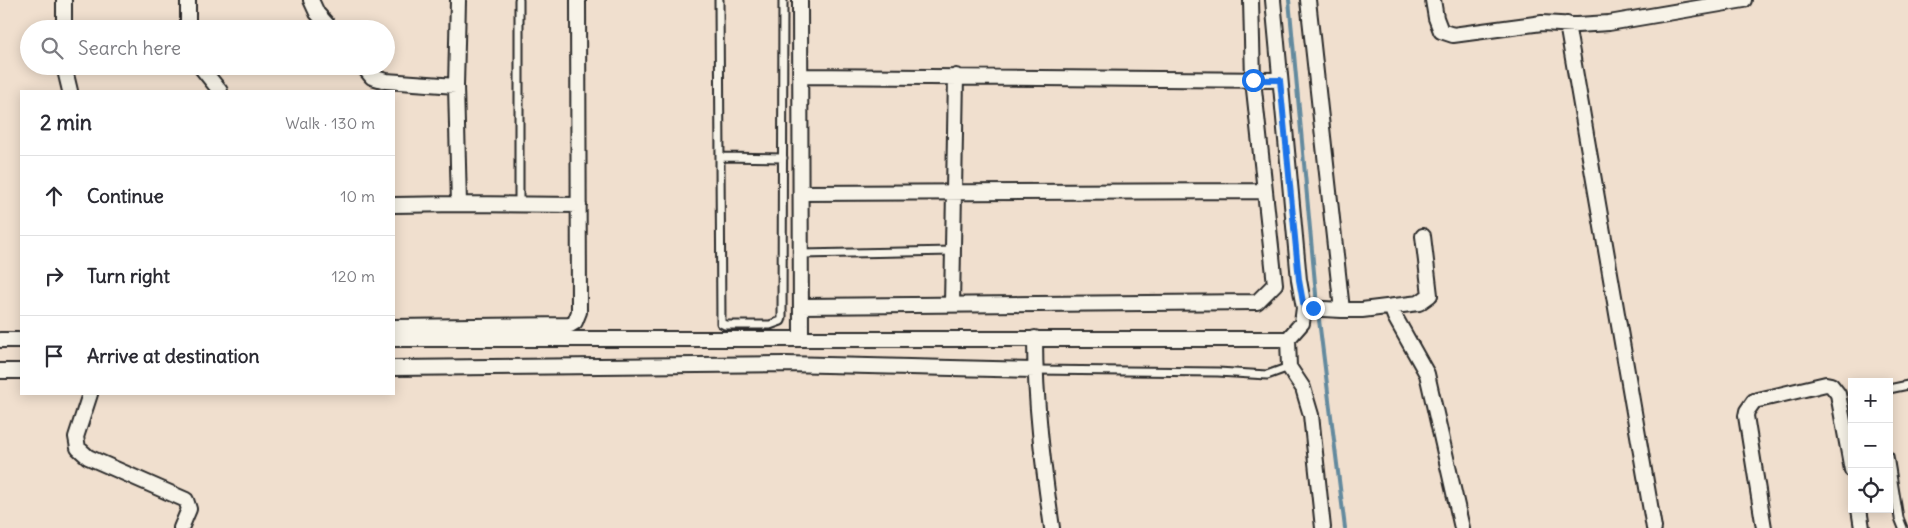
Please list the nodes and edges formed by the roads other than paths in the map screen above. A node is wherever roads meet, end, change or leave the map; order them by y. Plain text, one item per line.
1 (64, 0) edge
2 (188, 0) edge
3 (311, 0) edge
4 (458, 0) edge
5 (519, 0) edge
6 (578, 0) edge
7 (719, 0) edge
8 (783, 0) edge
9 (800, 0) edge
10 (1251, 0) edge
11 (1272, 0) edge
12 (1308, 0) edge
13 (1433, 0) edge
14 (1744, 0) edge
15 (64, 20) edge
16 (188, 20) edge
17 (323, 20) edge
18 (1567, 24) junction
19 (66, 75) edge
20 (207, 75) edge
21 (370, 75) edge
22 (800, 76) junction
23 (956, 76) junction
24 (1253, 80) junction
25 (1280, 80) junction
26 (456, 86) junction
27 (70, 90) edge
28 (219, 90) edge
29 (720, 157) junction
30 (783, 158) junction
31 (1265, 190) junction
32 (954, 192) junction
33 (800, 193) junction
34 (459, 204) junction
35 (395, 205) edge
36 (519, 205) junction
37 (578, 205) junction
38 (1423, 236) dead end
39 (953, 251) junction
40 (801, 254) junction
41 (952, 305) junction
42 (801, 306) junction
43 (1392, 306) junction
44 (1308, 308) junction
45 (1336, 309) junction
46 (395, 327) edge
47 (548, 332) junction
48 (801, 337) junction
49 (1035, 338) junction
50 (395, 339) edge
51 (1288, 339) junction
52 (0, 340) edge
53 (20, 340) edge
54 (1289, 367) junction
55 (395, 368) edge
56 (1035, 370) junction
57 (0, 371) edge
58 (20, 371) edge
59 (1908, 385) edge
60 (1893, 387) edge
61 (90, 395) edge
62 (1852, 468) edge
63 (1891, 468) edge
64 (1860, 513) edge
65 (181, 528) edge
66 (1052, 528) edge
67 (1323, 528) edge
68 (1462, 528) edge
69 (1654, 528) edge
70 (1764, 528) edge
71 (1862, 528) edge
72 (1903, 528) edge

1 - 15 street
2 - 16 street
3 - 17 street
4 - 26 street
5 - 36 lane
6 - 37 street
7 - 29 lane
8 - 30 lane
9 - 22 street
10 - 24 street
11 - 25 street
12 - 45 street
13 - 18 street
14 - 18 street
18 - 69 street
19 - 27 street
20 - 28 street
21 - 26 street
22 - 23 street
22 - 33 street
23 - 24 street
23 - 32 street
24 - 25 street
24 - 31 street
25 - 44 street
26 - 34 street
29 - 30 lane
29 - 30 lane
31 - 32 street
31 - 41 street
32 - 33 street
32 - 39 street
33 - 40 street
34 - 35 street
34 - 36 street
36 - 37 street
37 - 47 street
38 - 43 street
39 - 40 lane
39 - 41 street
40 - 42 street
41 - 42 street
42 - 48 street
43 - 45 street
43 - 68 street
44 - 45 street
44 - 51 street
46 - 47 street
47 - 48 street
47 - 50 street
48 - 49 street
49 - 51 street
49 - 56 street
51 - 54 street
52 - 53 street
54 - 56 lane
54 - 67 street
55 - 56 street
56 - 66 street
57 - 58 street
59 - 60 lane
61 - 65 street
62 - 70 street
63 - 72 lane
64 - 71 street

